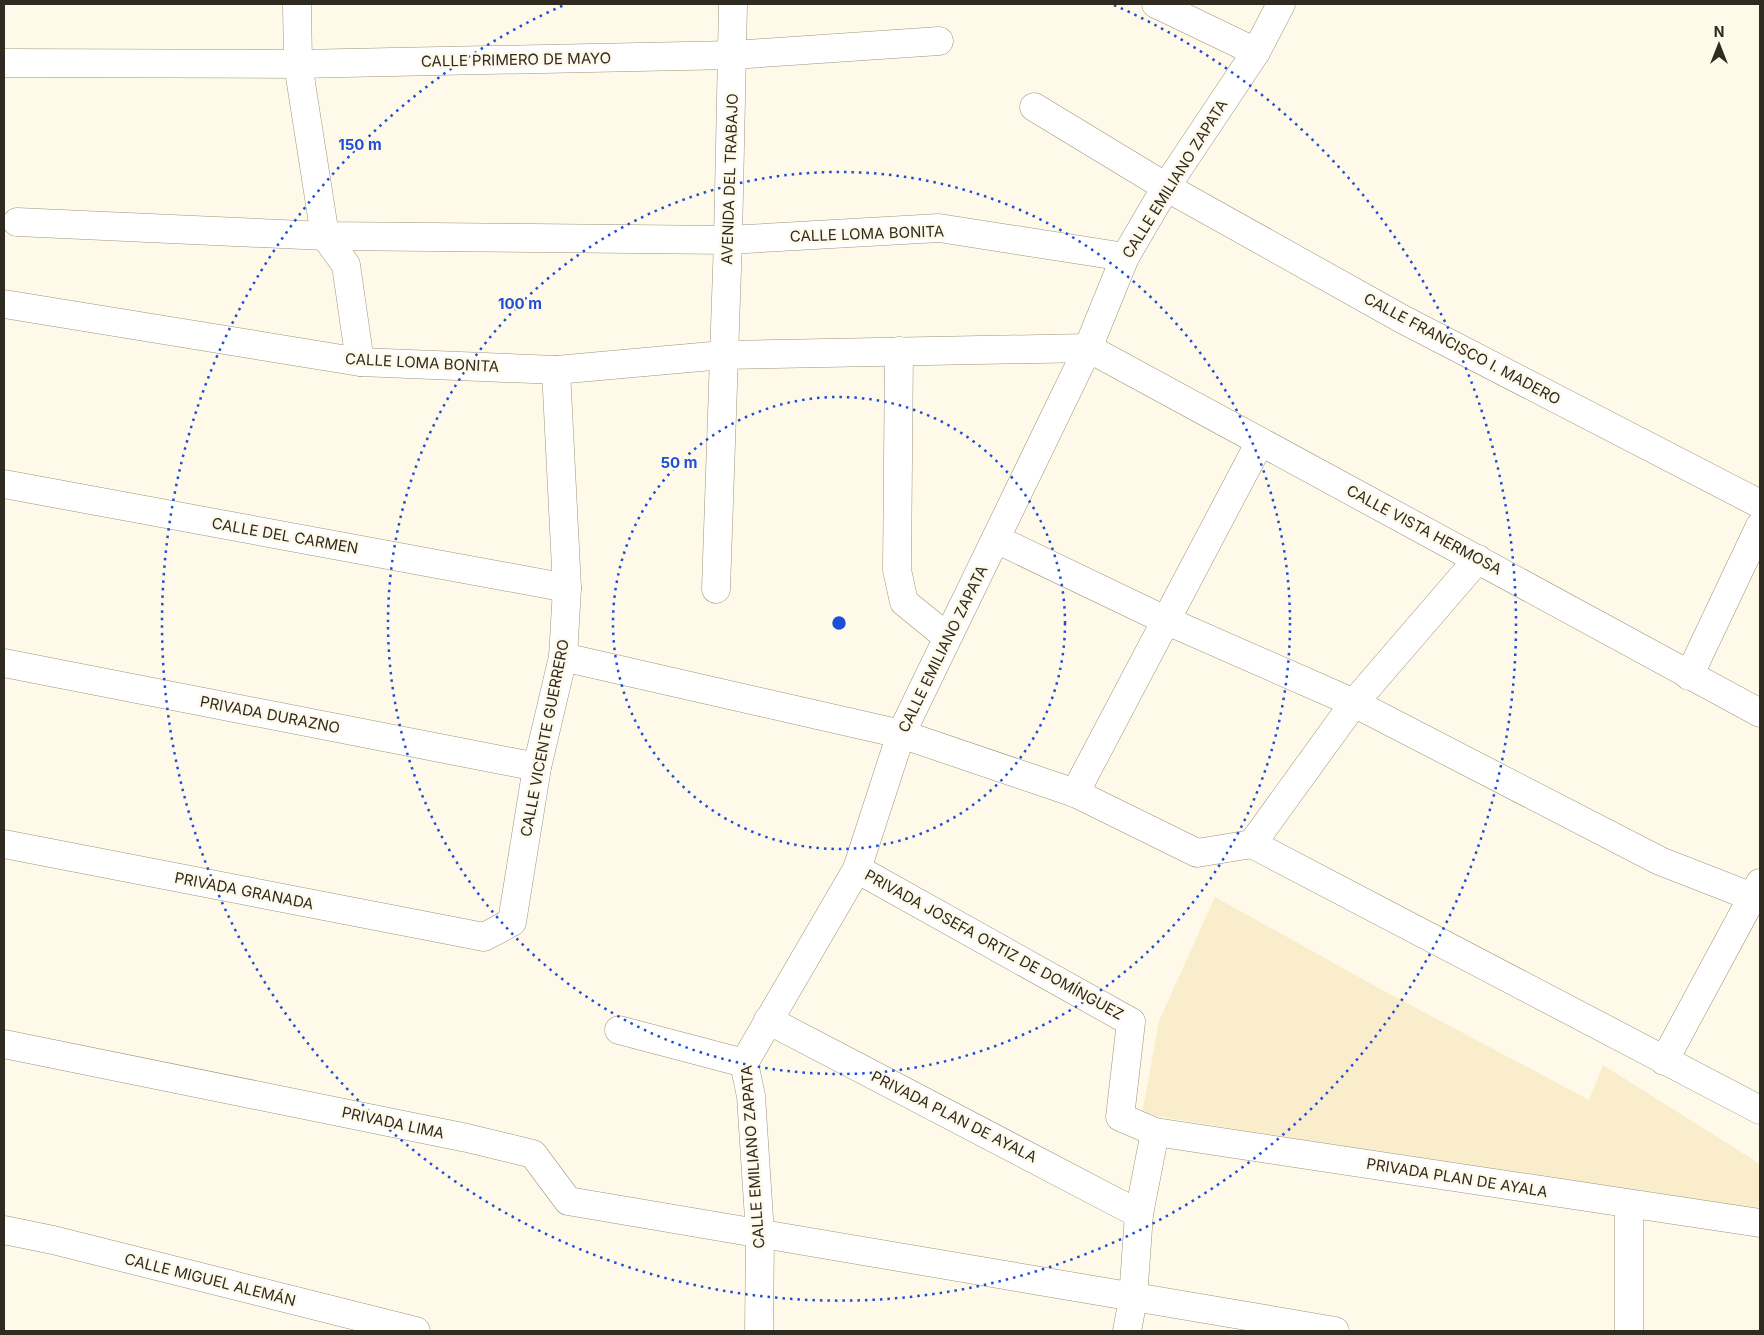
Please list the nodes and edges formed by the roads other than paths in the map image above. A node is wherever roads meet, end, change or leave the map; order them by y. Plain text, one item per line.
1 (297, 4) edge
2 (733, 4) edge
3 (1156, 4) edge
4 (1281, 4) edge
5 (939, 41) dead end
6 (1256, 52) junction
7 (734, 55) junction
8 (4, 63) edge
9 (298, 64) junction
10 (1034, 107) dead end
11 (1166, 187) junction
12 (17, 222) dead end
13 (325, 236) junction
14 (728, 240) junction
15 (1125, 257) junction
16 (4, 304) edge
17 (1088, 348) junction
18 (899, 351) junction
19 (723, 355) junction
20 (360, 362) junction
21 (556, 370) junction
22 (1260, 442) junction
23 (4, 484) edge
24 (1760, 504) edge
25 (1760, 526) edge
26 (996, 539) junction
27 (1478, 559) junction
28 (567, 588) junction
29 (716, 589) dead end
30 (1164, 620) junction
31 (947, 638) junction
32 (563, 658) junction
33 (4, 663) edge
34 (1689, 676) junction
35 (1354, 704) junction
36 (1760, 714) edge
37 (901, 734) junction
38 (537, 767) junction
39 (1075, 793) junction
40 (4, 844) edge
41 (1252, 844) junction
42 (857, 869) junction
43 (1758, 894) edge
44 (484, 937) joint
45 (768, 1020) junction
46 (1131, 1022) joint
47 (619, 1030) dead end
48 (4, 1044) edge
49 (1664, 1061) junction
50 (744, 1063) junction
51 (1760, 1110) edge
52 (1155, 1132) junction
53 (1629, 1204) junction
54 (1139, 1214) junction
55 (1760, 1223) edge
56 (4, 1230) edge
57 (760, 1234) junction
58 (1133, 1299) junction
59 (416, 1331) edge
60 (759, 1331) edge
61 (1126, 1331) edge
62 (1335, 1331) edge
63 (1629, 1331) edge

1 - 9 street
2 - 7 street, AVENIDA DEL TRABAJO
3 - 6 street
4 - 6 street, CALLE EMILIANO ZAPATA
5 - 7 street, CALLE PRIMERO DE MAYO
6 - 11 street, CALLE EMILIANO ZAPATA
7 - 9 street, CALLE PRIMERO DE MAYO
7 - 14 street, AVENIDA DEL TRABAJO
8 - 9 street, CALLE PRIMERO DE MAYO
9 - 13 street
10 - 11 street, CALLE FRANCISCO I. MADERO
11 - 15 street, CALLE EMILIANO ZAPATA
11 - 24 street, CALLE FRANCISCO I. MADERO
12 - 13 street, CALLE LOMA BONITA
13 - 14 street, CALLE LOMA BONITA
13 - 20 street
14 - 15 street, CALLE LOMA BONITA
14 - 19 street, AVENIDA DEL TRABAJO
15 - 17 street, CALLE EMILIANO ZAPATA
16 - 20 street, CALLE LOMA BONITA
17 - 18 street, CALLE LOMA BONITA
17 - 22 street, CALLE VISTA HERMOSA
17 - 26 street, CALLE EMILIANO ZAPATA
18 - 19 street, CALLE LOMA BONITA
18 - 31 street
19 - 21 street, CALLE LOMA BONITA
19 - 29 street
20 - 21 street, CALLE LOMA BONITA
21 - 28 street, CALLE VICENTE GUERRERO
22 - 27 street, CALLE VISTA HERMOSA
22 - 30 street
23 - 28 street, CALLE DEL CARMEN
25 - 34 street
26 - 30 street
26 - 31 street, CALLE EMILIANO ZAPATA
27 - 34 street, CALLE VISTA HERMOSA
27 - 35 street
28 - 32 street, CALLE VICENTE GUERRERO
30 - 35 street
30 - 39 street
31 - 37 street, CALLE EMILIANO ZAPATA
32 - 37 street
32 - 38 street, CALLE VICENTE GUERRERO
33 - 38 street, PRIVADA DURAZNO
34 - 36 street, CALLE VISTA HERMOSA
35 - 41 street
35 - 43 street
37 - 39 street
37 - 42 street, CALLE EMILIANO ZAPATA
38 - 44 street, CALLE VICENTE GUERRERO
39 - 41 street
40 - 44 street, PRIVADA GRANADA
41 - 49 street
42 - 45 street, CALLE EMILIANO ZAPATA
42 - 46 street, PRIVADA JOSEFA ORTIZ DE DOMÍNGUEZ
43 - 49 street
45 - 50 street, CALLE EMILIANO ZAPATA
45 - 54 street, PRIVADA PLAN DE AYALA
46 - 52 street, PRIVADA PLAN DE AYALA
47 - 50 street
48 - 57 street, PRIVADA LIMA
49 - 51 street
50 - 57 street, CALLE EMILIANO ZAPATA
52 - 53 street, PRIVADA PLAN DE AYALA
52 - 54 street
53 - 55 street, PRIVADA PLAN DE AYALA
53 - 63 street
54 - 58 street
56 - 59 street, CALLE MIGUEL ALEMÁN
57 - 58 street, PRIVADA LIMA
57 - 60 street, CALLE EMILIANO ZAPATA
58 - 61 street
58 - 62 street, PRIVADA LIMA

